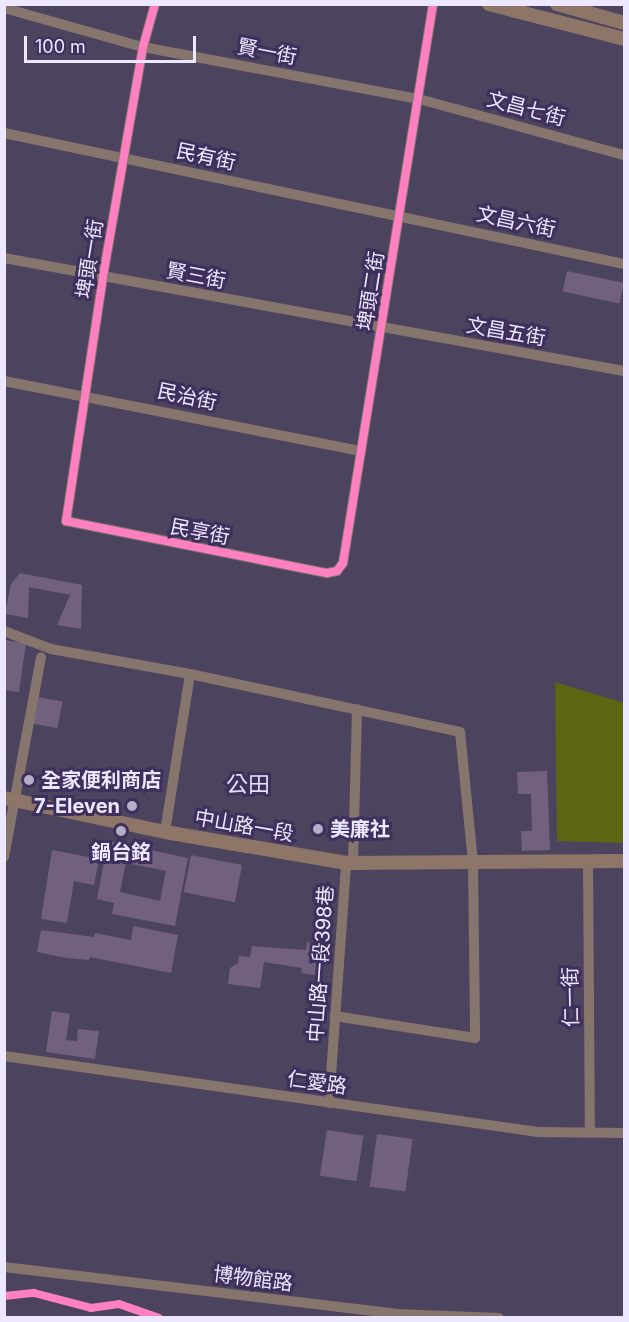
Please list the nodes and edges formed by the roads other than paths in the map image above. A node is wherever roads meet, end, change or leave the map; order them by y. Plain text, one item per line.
1 (155, 4) edge
2 (433, 4) edge
3 (489, 4) edge
4 (557, 4) edge
5 (4, 8) edge
6 (624, 23) edge
7 (624, 39) edge
8 (143, 47) junction
9 (418, 99) junction
10 (4, 133) edge
11 (624, 155) edge
12 (124, 158) junction
13 (400, 215) junction
14 (4, 258) edge
15 (624, 264) edge
16 (103, 277) junction
17 (381, 330) junction
18 (624, 371) edge
19 (4, 381) edge
20 (85, 395) junction
21 (361, 451) junction
22 (66, 521) joint
23 (327, 573) joint
24 (4, 632) edge
25 (41, 657) dead end
26 (190, 674) junction
27 (357, 709) junction
28 (9, 798) edge
29 (165, 832) junction
30 (4, 857) edge
31 (588, 861) junction
32 (624, 861) edge
33 (350, 863) junction
34 (473, 863) junction
35 (334, 1016) junction
36 (4, 1056) edge
37 (328, 1103) junction
38 (590, 1132) junction
39 (624, 1133) edge
40 (4, 1267) edge
41 (396, 1316) edge
42 (499, 1317) edge

1 - 8 street, 埤頭一街
2 - 9 street, 埤頭二街
3 - 7 main road
4 - 6 main road
5 - 8 street, 賢一街
8 - 9 street, 賢一街
8 - 12 street, 埤頭一街
9 - 11 street, 文昌七街
9 - 13 street, 埤頭二街
10 - 12 street, 民有街
12 - 13 street, 民有街
12 - 16 street, 埤頭一街
13 - 15 street, 文昌六街
13 - 17 street, 埤頭二街
14 - 16 street, 賢三街
16 - 17 street, 賢三街
16 - 20 street, 埤頭一街
17 - 18 street, 文昌五街
17 - 21 street, 埤頭二街
19 - 20 street, 民治街
20 - 21 street, 民治街
20 - 22 street, 埤頭一街
21 - 23 street, 埤頭二街
22 - 23 street, 民享街
24 - 26 street
25 - 28 street
26 - 27 street
26 - 29 street
27 - 33 street, 中山路一段398巷
27 - 34 street
28 - 29 main road, 中山路一段
28 - 30 street
29 - 33 main road, 中山路一段
31 - 32 main road, 中山路一段
31 - 34 main road, 中山路一段
31 - 38 street, 仁一街
33 - 34 main road, 中山路一段
33 - 35 street, 中山路一段398巷
34 - 35 street
35 - 37 street, 中山路一段398巷
36 - 37 street, 仁愛路
37 - 38 street, 仁愛路
38 - 39 street, 仁愛路
40 - 41 street, 博物館路
41 - 42 street, 博物館路

